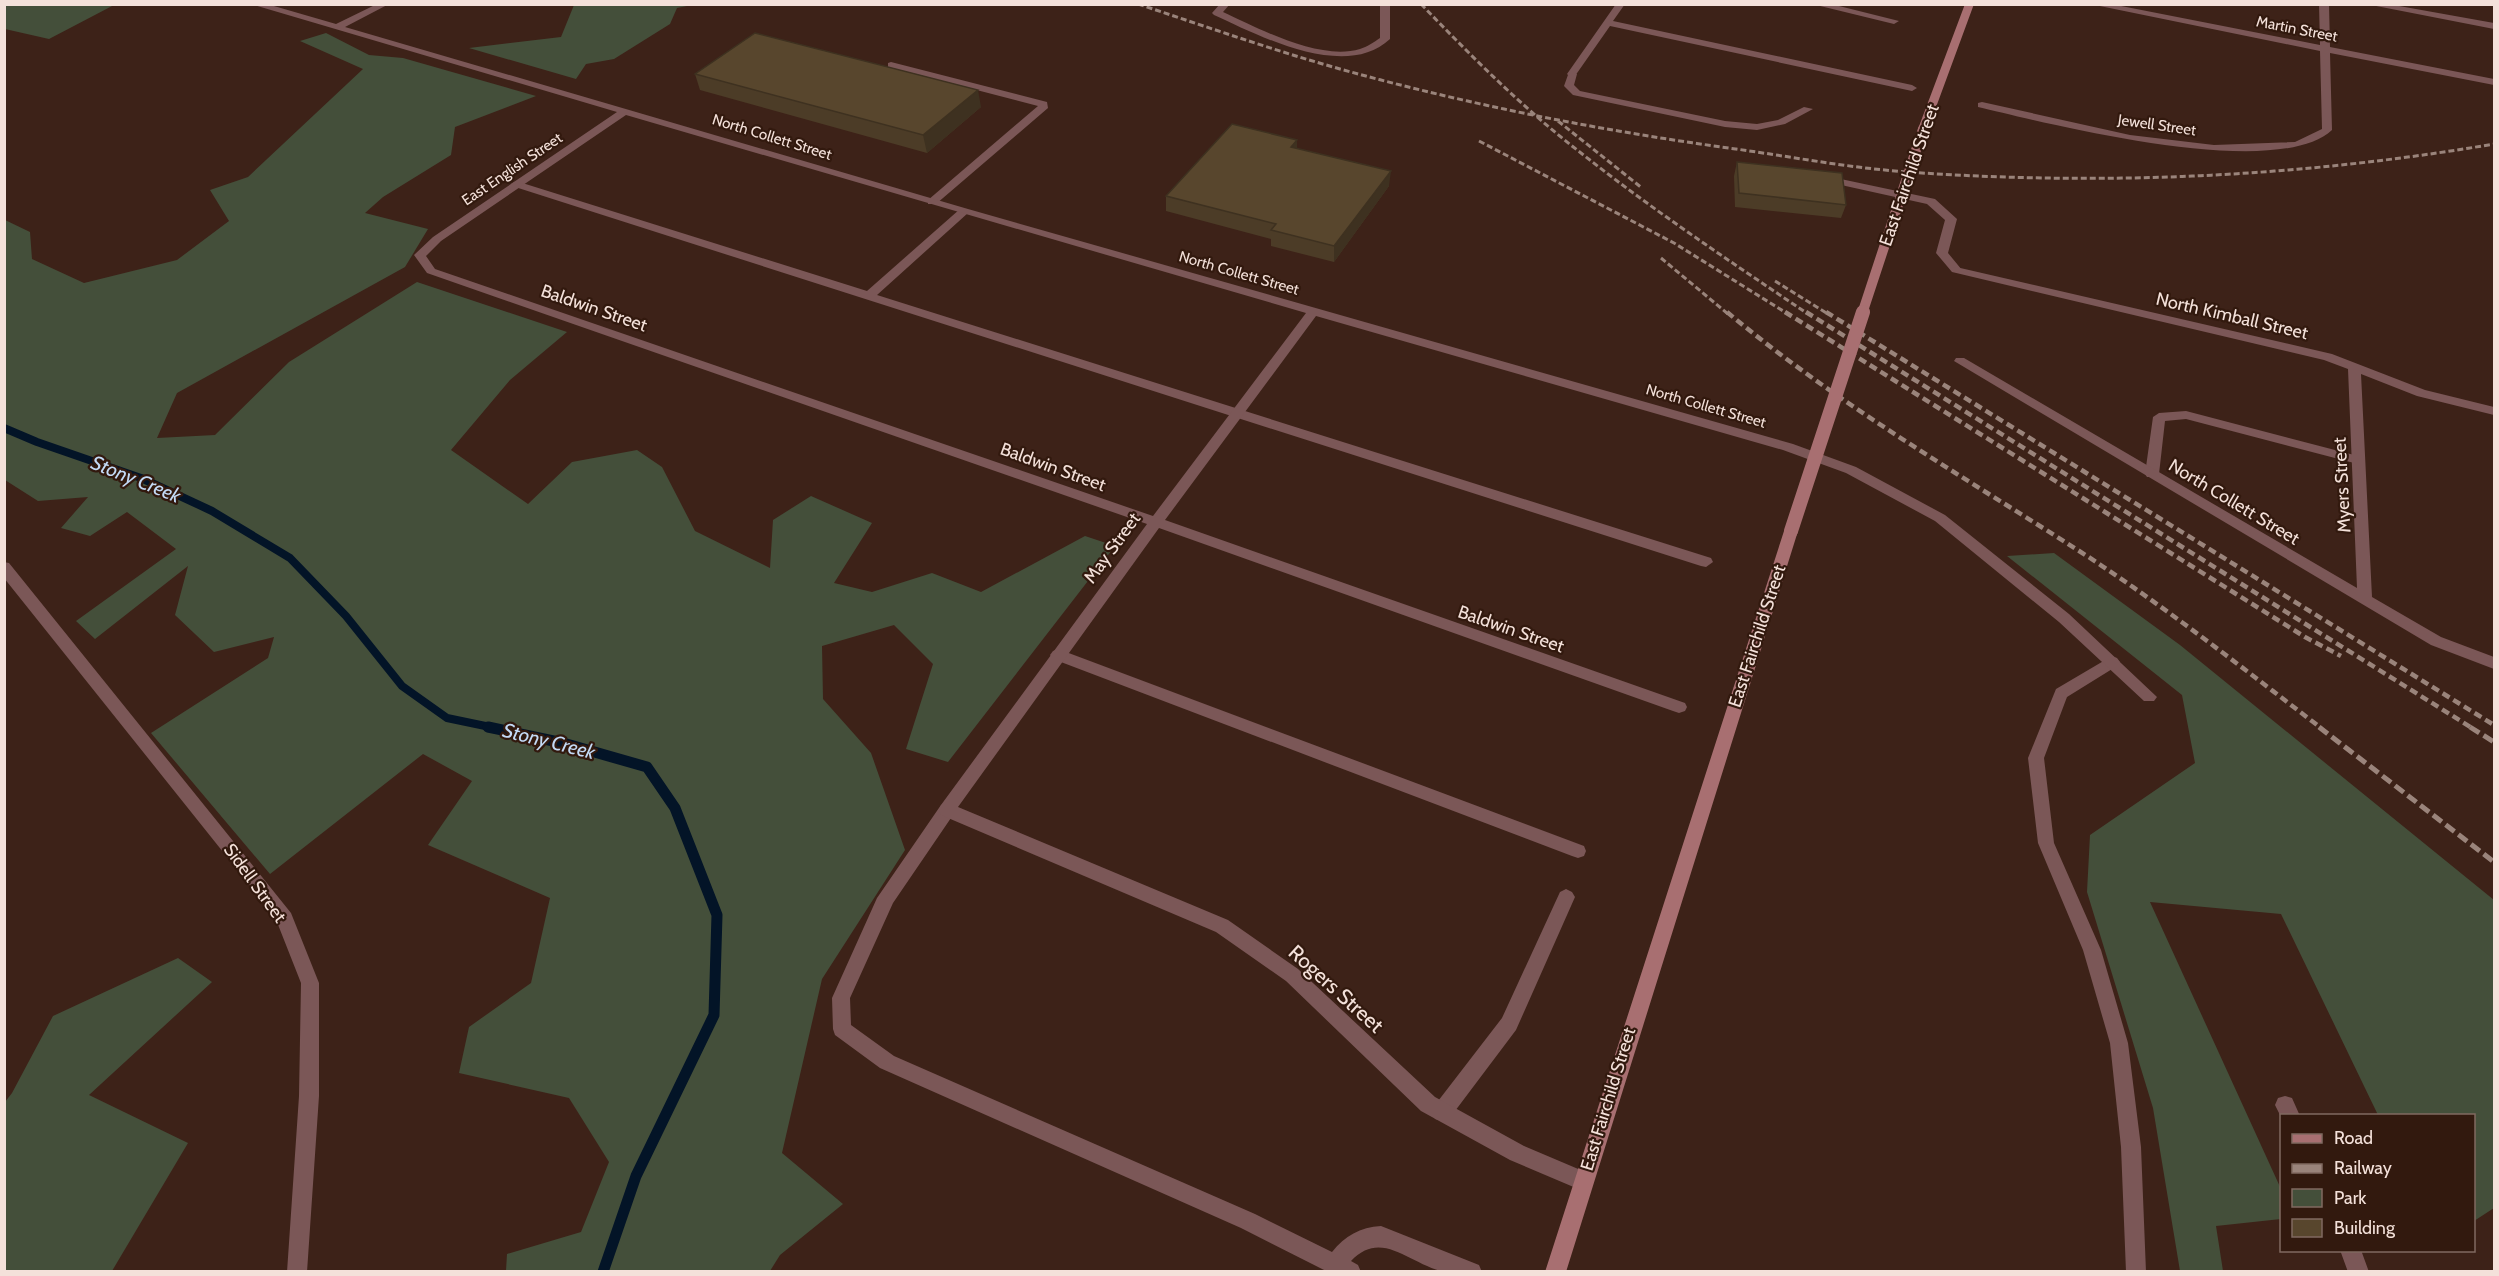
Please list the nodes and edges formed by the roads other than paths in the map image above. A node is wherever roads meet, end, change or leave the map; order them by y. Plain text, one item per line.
1 (255, 4) edge
2 (385, 4) edge
3 (1226, 4) edge
4 (1385, 4) edge
5 (1621, 4) edge
6 (1970, 4) edge
7 (2094, 4) edge
8 (2324, 4) edge
9 (2370, 4) edge
10 (1818, 5) edge
11 (1894, 21) dead end
12 (1608, 23) junction
13 (2494, 26) edge
14 (336, 28) junction
15 (2324, 49) junction
16 (891, 65) edge
17 (2494, 82) edge
18 (1912, 88) dead end
19 (1982, 105) dead end
20 (1808, 109) dead end
21 (625, 111) junction
22 (1836, 181) edge
23 (516, 184) junction
24 (932, 202) junction
25 (964, 212) junction
26 (420, 255) joint
27 (870, 294) junction
28 (1313, 312) junction
29 (1960, 361) dead end
30 (2354, 367) junction
31 (2494, 411) edge
32 (1237, 413) junction
33 (2358, 460) junction
34 (2152, 474) junction
35 (1155, 523) junction
36 (1706, 562) dead end
37 (4, 567) edge
38 (2365, 600) junction
39 (1058, 655) junction
40 (2112, 662) junction
41 (2494, 663) edge
42 (2149, 697) dead end
43 (1679, 706) dead end
44 (946, 810) junction
45 (1578, 851) dead end
46 (1566, 897) dead end
47 (1442, 1112) junction
48 (1582, 1181) junction
49 (2350, 1252) edge
50 (1343, 1268) edge
51 (297, 1272) edge
52 (1472, 1272) edge
53 (1554, 1272) edge
54 (2136, 1272) edge
55 (2360, 1272) edge

1 - 14 street, North Collett Street
2 - 14 street
3 - 4 street
5 - 12 street
6 - 48 street, East Fairchild Street, bridge
7 - 15 street, Martin Street
8 - 15 street
9 - 13 street
10 - 11 street
12 - 18 street
12 - 20 street
14 - 21 street, North Collett Street
15 - 17 street, Martin Street
15 - 19 street, Jewell Street
16 - 24 street
21 - 23 street, East English Street
21 - 24 street, North Collett Street
22 - 30 street, North Kimball Street
23 - 26 street, East English Street
23 - 27 street
24 - 25 street, North Collett Street
25 - 27 street
25 - 28 street, North Collett Street
26 - 35 street, Baldwin Street
27 - 32 street
28 - 32 street, May Street
28 - 40 street, North Collett Street
29 - 34 street, North Collett Street
30 - 31 street, North Kimball Street
30 - 33 street, Myers Street
32 - 35 street, May Street
32 - 36 street
33 - 34 street
33 - 38 street, Myers Street
34 - 38 street, North Collett Street
35 - 39 street, May Street
35 - 43 street, Baldwin Street
37 - 51 street, Sidell Street
38 - 41 street, North Collett Street
39 - 44 street, May Street
39 - 45 street
40 - 42 street, North Collett Street
40 - 54 street
44 - 47 street, Rogers Street
44 - 50 street, May Street
46 - 47 street
47 - 48 street, Rogers Street
48 - 53 street, East Fairchild Street
49 - 55 street
50 - 52 street

